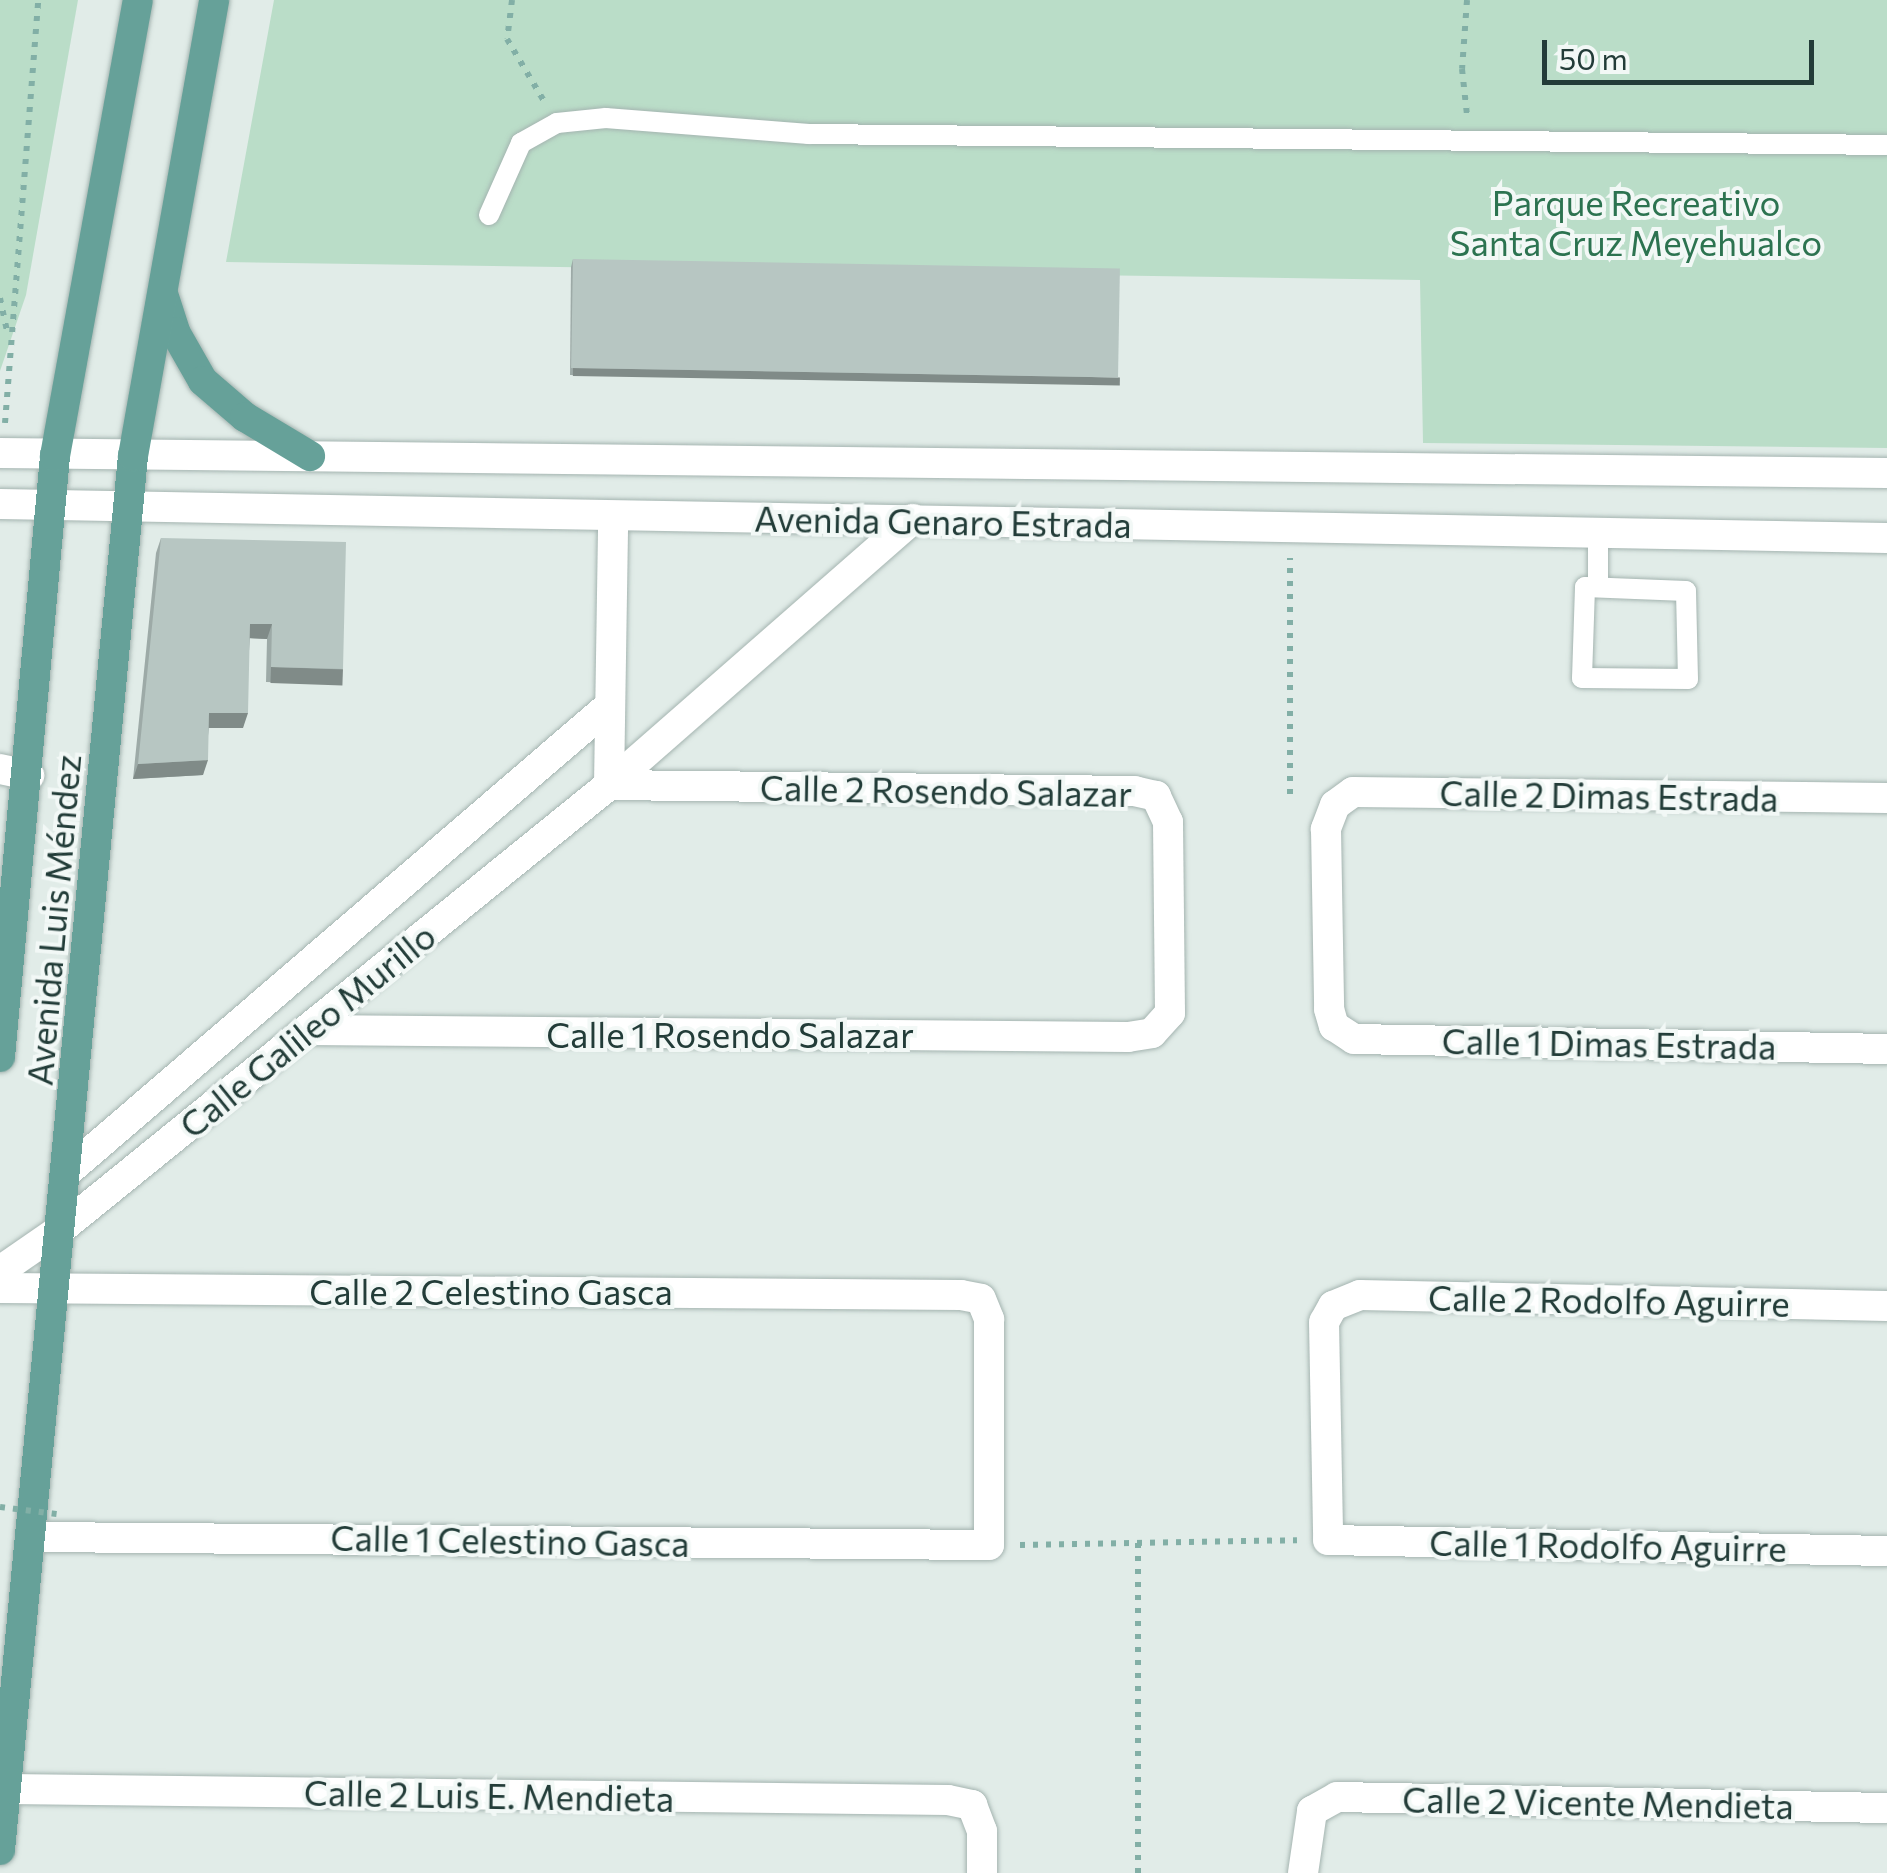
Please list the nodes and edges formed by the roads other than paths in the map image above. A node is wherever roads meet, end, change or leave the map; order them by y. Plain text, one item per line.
1 (138, 0) edge
2 (214, 0) edge
3 (1887, 145) edge
4 (488, 215) dead end
5 (161, 288) junction
6 (4, 453) edge
7 (56, 456) junction
8 (134, 456) junction
9 (310, 456) junction
10 (1887, 473) edge
11 (0, 504) edge
12 (52, 505) junction
13 (128, 508) junction
14 (613, 516) junction
15 (913, 519) junction
16 (1598, 532) junction
17 (1887, 538) edge
18 (1598, 588) junction
19 (610, 706) junction
20 (14, 772) edge
21 (609, 785) junction
22 (1887, 798) edge
23 (6, 941) edge
24 (1334, 1026) joint
25 (308, 1030) junction
26 (1152, 1033) joint
27 (1887, 1048) edge
28 (0, 1058) edge
29 (68, 1171) junction
30 (62, 1228) junction
31 (0, 1270) edge
32 (0, 1288) edge
33 (55, 1288) junction
34 (1887, 1306) edge
35 (30, 1537) junction
36 (1328, 1540) joint
37 (989, 1545) joint
38 (1887, 1550) edge
39 (6, 1789) junction
40 (1887, 1808) edge
41 (0, 1850) edge
42 (982, 1873) edge
43 (1303, 1873) edge

1 - 7 main road, Avenida Luis Méndez
2 - 5 main road, Avenida Luis Méndez
3 - 4 lane
5 - 8 main road, Avenida Luis Méndez
5 - 9 main road
6 - 7 street, Avenida Genaro Estrada
7 - 8 street, Avenida Genaro Estrada
7 - 12 main road, Avenida Luis Méndez
8 - 9 street, Avenida Genaro Estrada
8 - 13 main road, Avenida Luis Méndez
9 - 10 street, Avenida Genaro Estrada
11 - 12 street, Avenida Genaro Estrada
12 - 13 street, Avenida Genaro Estrada
12 - 20 main road, Avenida Luis Méndez
13 - 14 street, Avenida Genaro Estrada
13 - 29 main road, Avenida Luis Méndez
14 - 15 street, Avenida Genaro Estrada
14 - 19 street
15 - 16 street, Avenida Genaro Estrada
15 - 21 street, Calle Galileo Murillo
16 - 17 street, Avenida Genaro Estrada
16 - 18 lane
18 - 18 lane
19 - 21 street
19 - 29 street, Calle Galileo Murillo
20 - 23 main road, Avenida Luis Méndez
21 - 25 street, Calle Galileo Murillo
21 - 26 street, Calle 2 Rosendo Salazar
22 - 24 street, Calle 2 Dimas Estrada
23 - 28 main road, Avenida Luis Méndez
24 - 27 street, Calle 1 Dimas Estrada
25 - 26 street, Calle 1 Rosendo Salazar
25 - 30 street, Calle Galileo Murillo
29 - 30 main road, Avenida Luis Méndez
30 - 31 street, Calle Galileo Murillo
30 - 33 main road, Avenida Luis Méndez
32 - 33 street, Calle 2 Celestino Gasca
33 - 35 main road, Avenida Luis Méndez
33 - 37 street, Calle 2 Celestino Gasca
34 - 36 street, Calle 2 Rodolfo Aguirre
35 - 37 street, Calle 1 Celestino Gasca
35 - 39 main road, Avenida Luis Méndez
36 - 38 street, Calle 1 Rodolfo Aguirre
39 - 41 main road, Avenida Luis Méndez
39 - 42 street, Calle 2 Luis E. Mendieta
40 - 43 street, Calle 2 Vicente Mendieta

